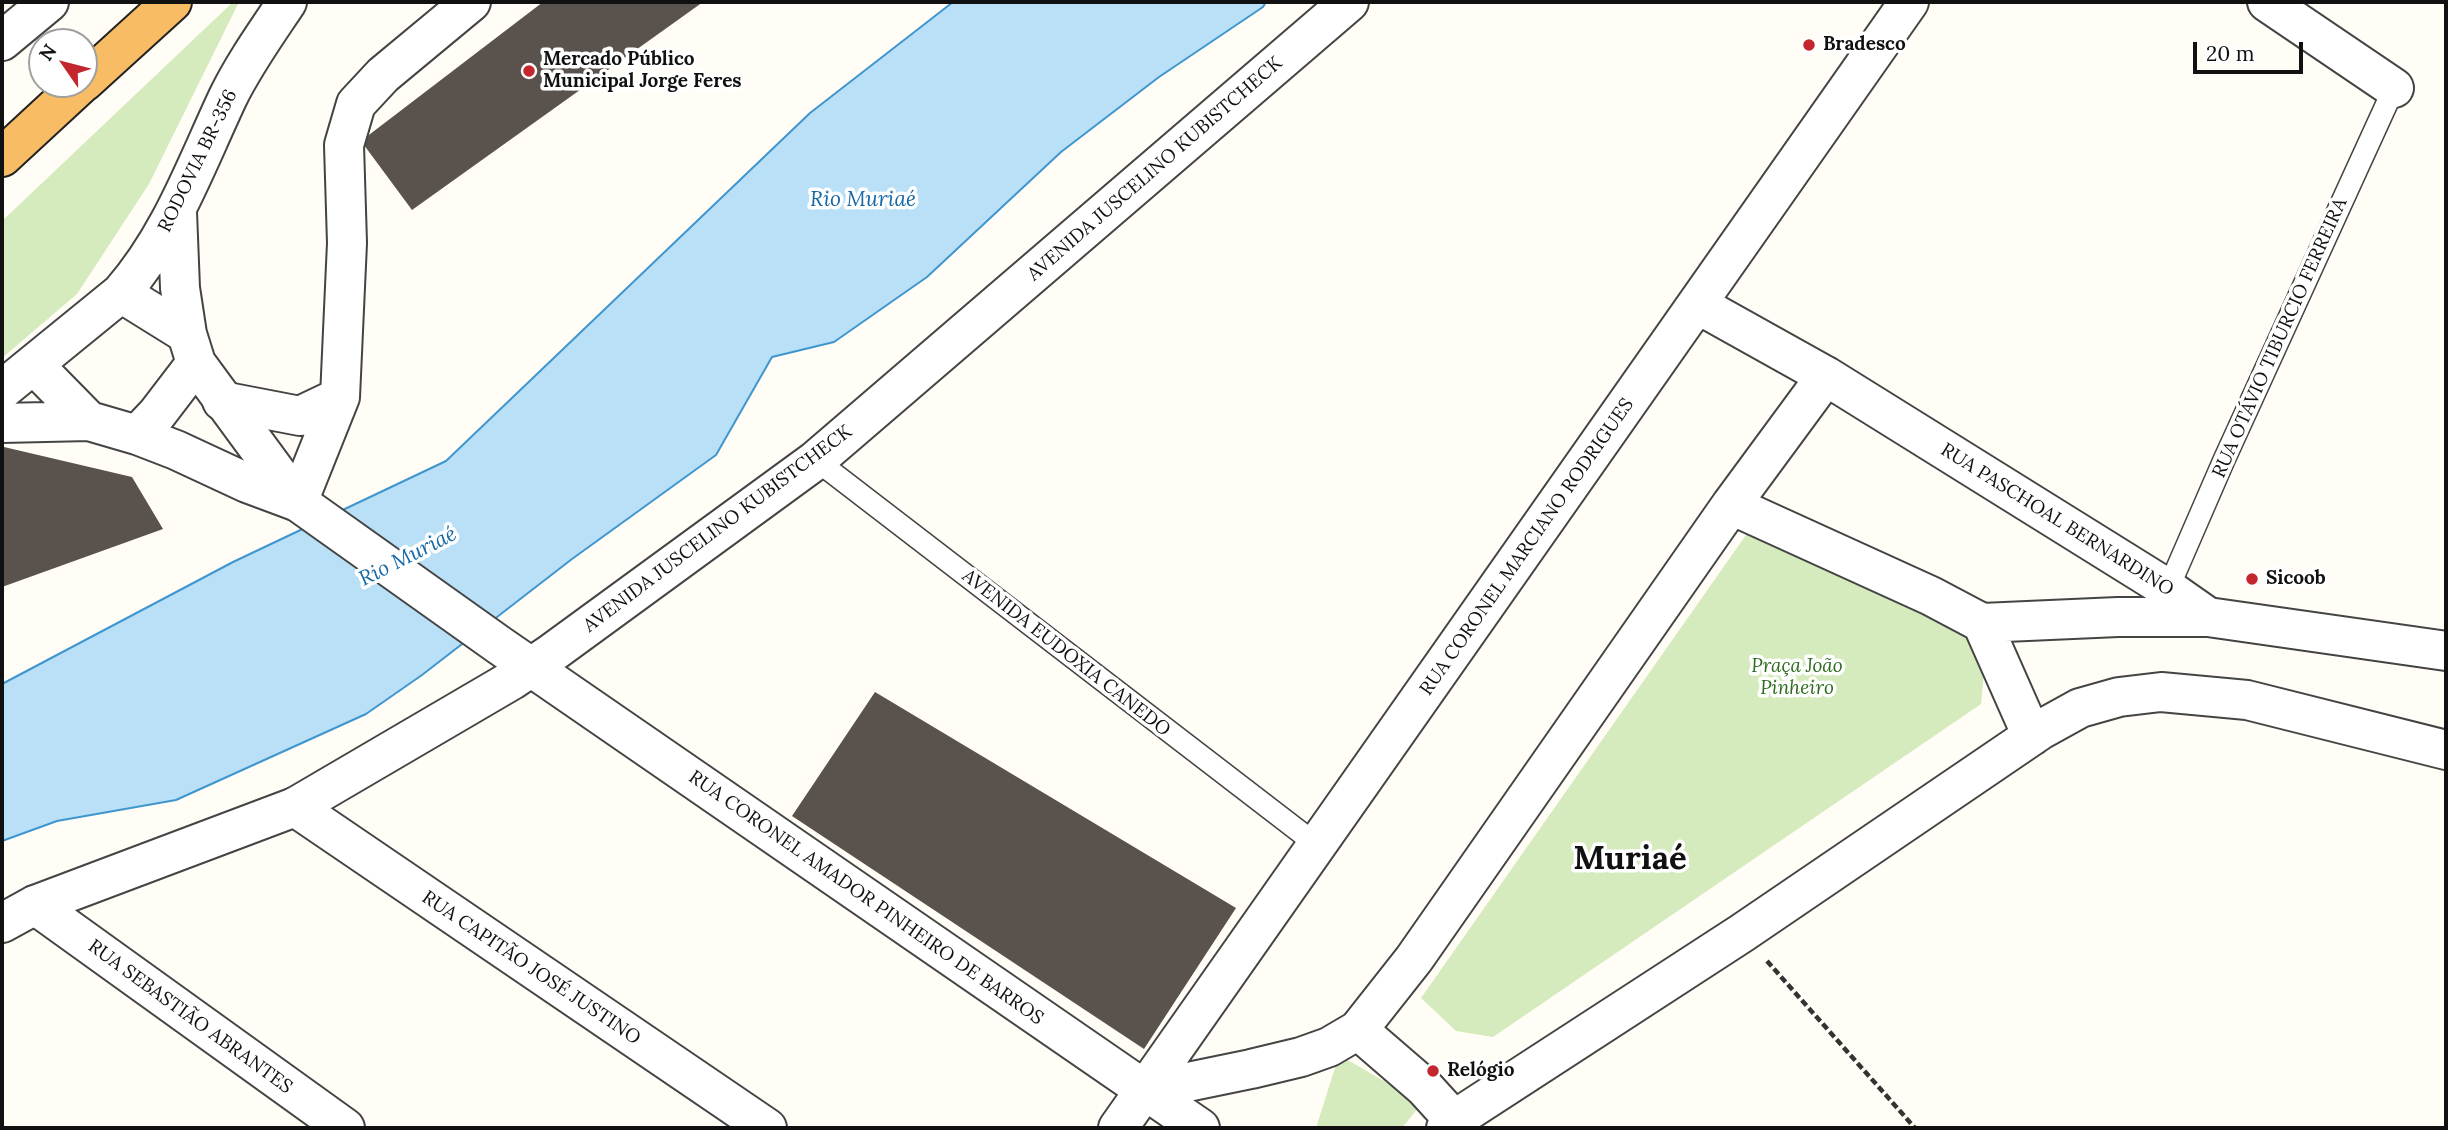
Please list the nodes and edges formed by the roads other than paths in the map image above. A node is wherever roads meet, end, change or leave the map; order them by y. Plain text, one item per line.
1 (49, 2) edge
2 (172, 2) edge
3 (287, 2) edge
4 (471, 2) edge
5 (1349, 2) edge
6 (1909, 2) edge
7 (2267, 2) edge
8 (2, 41) edge
9 (98, 69) edge
10 (2394, 89) joint
11 (67, 98) edge
12 (2, 158) edge
13 (177, 212) junction
14 (121, 293) junction
15 (1697, 304) junction
16 (191, 349) junction
17 (34, 365) junction
18 (1826, 376) junction
19 (2, 390) edge
20 (340, 397) junction
21 (222, 401) junction
22 (89, 421) junction
23 (2, 423) edge
24 (137, 435) junction
25 (816, 460) junction
26 (1731, 505) junction
27 (309, 510) junction
28 (2168, 589) junction
29 (2208, 617) junction
30 (1982, 623) junction
31 (2446, 651) edge
32 (532, 667) junction
33 (2032, 736) junction
34 (2446, 750) edge
35 (295, 807) junction
36 (1317, 845) junction
37 (35, 905) junction
38 (2, 923) edge
39 (1358, 1030) junction
40 (1144, 1091) junction
41 (1450, 1124) edge
42 (345, 1128) edge
43 (767, 1128) edge
44 (1118, 1128) edge
45 (1200, 1128) edge

1 - 8 street
2 - 9 highway
3 - 13 street, RODOVIA BR-356
4 - 20 street
5 - 25 street, AVENIDA JUSCELINO KUBISTCHECK
6 - 15 street, RUA CORONEL MARCIANO RODRIGUES
7 - 10 street
10 - 28 lane, RUA OTÁVIO TIBURCIO FERREIRA
11 - 12 highway
13 - 14 street, RODOVIA BR-356
13 - 16 street
14 - 16 street
14 - 17 street, RODOVIA BR-356
15 - 18 street, RUA PASCHOAL BERNARDINO
15 - 36 street, RUA CORONEL MARCIANO RODRIGUES
16 - 21 street
16 - 24 street
17 - 19 street, RODOVIA BR-356
17 - 22 street
18 - 26 street
18 - 28 street, RUA PASCHOAL BERNARDINO
20 - 21 street
20 - 27 street
21 - 27 street
22 - 23 street
22 - 24 street
24 - 27 street
25 - 32 street, AVENIDA JUSCELINO KUBISTCHECK
25 - 36 lane, AVENIDA EUDOXIA CANEDO
26 - 30 street
26 - 39 street
27 - 32 street, RUA CORONEL AMADOR PINHEIRO DE BARROS
28 - 29 street, RUA PASCHOAL BERNARDINO
29 - 30 street
29 - 31 street, RUA PASCHOAL BERNARDINO
30 - 33 street
32 - 35 street, AVENIDA JUSCELINO KUBISTCHECK
32 - 40 street, RUA CORONEL AMADOR PINHEIRO DE BARROS
33 - 34 street
33 - 41 street
35 - 37 street, AVENIDA JUSCELINO KUBISTCHECK
35 - 43 street, RUA CAPITÃO JOSÉ JUSTINO
36 - 40 street, RUA CORONEL MARCIANO RODRIGUES
37 - 38 street, AVENIDA JUSCELINO KUBISTCHECK
37 - 42 street, RUA SEBASTIÃO ABRANTES
39 - 40 street
39 - 41 street
40 - 44 street, RUA CORONEL MARCIANO RODRIGUES
40 - 45 street, RUA CORONEL AMADOR PINHEIRO DE BARROS

